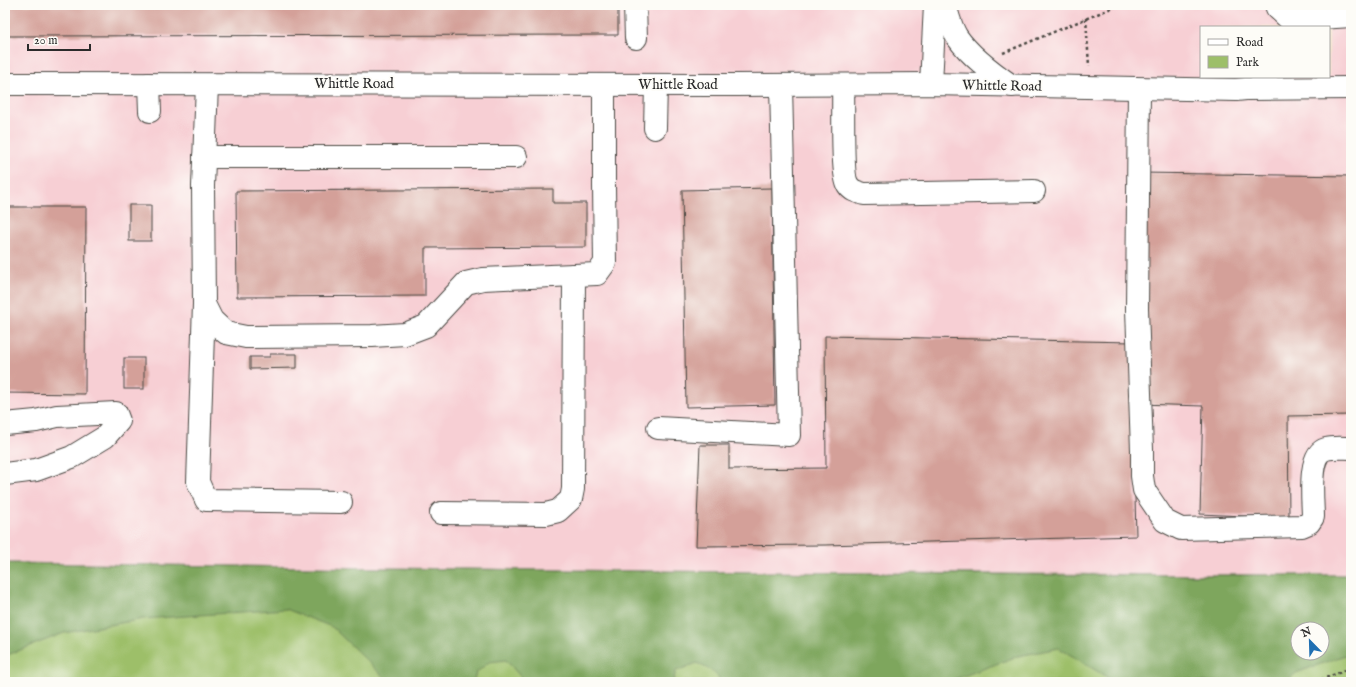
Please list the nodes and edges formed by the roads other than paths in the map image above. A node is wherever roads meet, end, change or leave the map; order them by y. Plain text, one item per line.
1 (635, 5) edge
2 (935, 5) edge
3 (945, 5) edge
4 (1276, 5) edge
5 (1351, 16) edge
6 (636, 38) dead end
7 (5, 84) edge
8 (149, 84) junction
9 (931, 84) junction
10 (207, 85) junction
11 (604, 85) junction
12 (656, 85) junction
13 (781, 85) junction
14 (844, 85) junction
15 (1012, 86) junction
16 (1351, 88) edge
17 (1139, 89) junction
18 (150, 111) dead end
19 (655, 128) dead end
20 (204, 157) junction
21 (516, 157) dead end
22 (1034, 191) dead end
23 (574, 275) junction
24 (204, 304) junction
25 (5, 424) edge
26 (658, 428) dead end
27 (1351, 448) edge
28 (5, 474) edge
29 (341, 502) dead end
30 (441, 513) dead end

1 - 6 street
2 - 9 street
3 - 15 street
4 - 5 street
7 - 8 street, Whittle Road
8 - 10 street, Whittle Road
8 - 18 street
9 - 14 street, Whittle Road
9 - 15 street, Whittle Road
10 - 11 street, Whittle Road
10 - 20 street
11 - 12 street, Whittle Road
11 - 23 street
12 - 13 street, Whittle Road
12 - 19 street
13 - 14 street, Whittle Road
13 - 26 street
14 - 22 street
15 - 17 street, Whittle Road
16 - 17 street, Whittle Road
17 - 27 street
20 - 21 street
20 - 24 street
23 - 24 street
23 - 30 street
24 - 29 street
25 - 28 street

